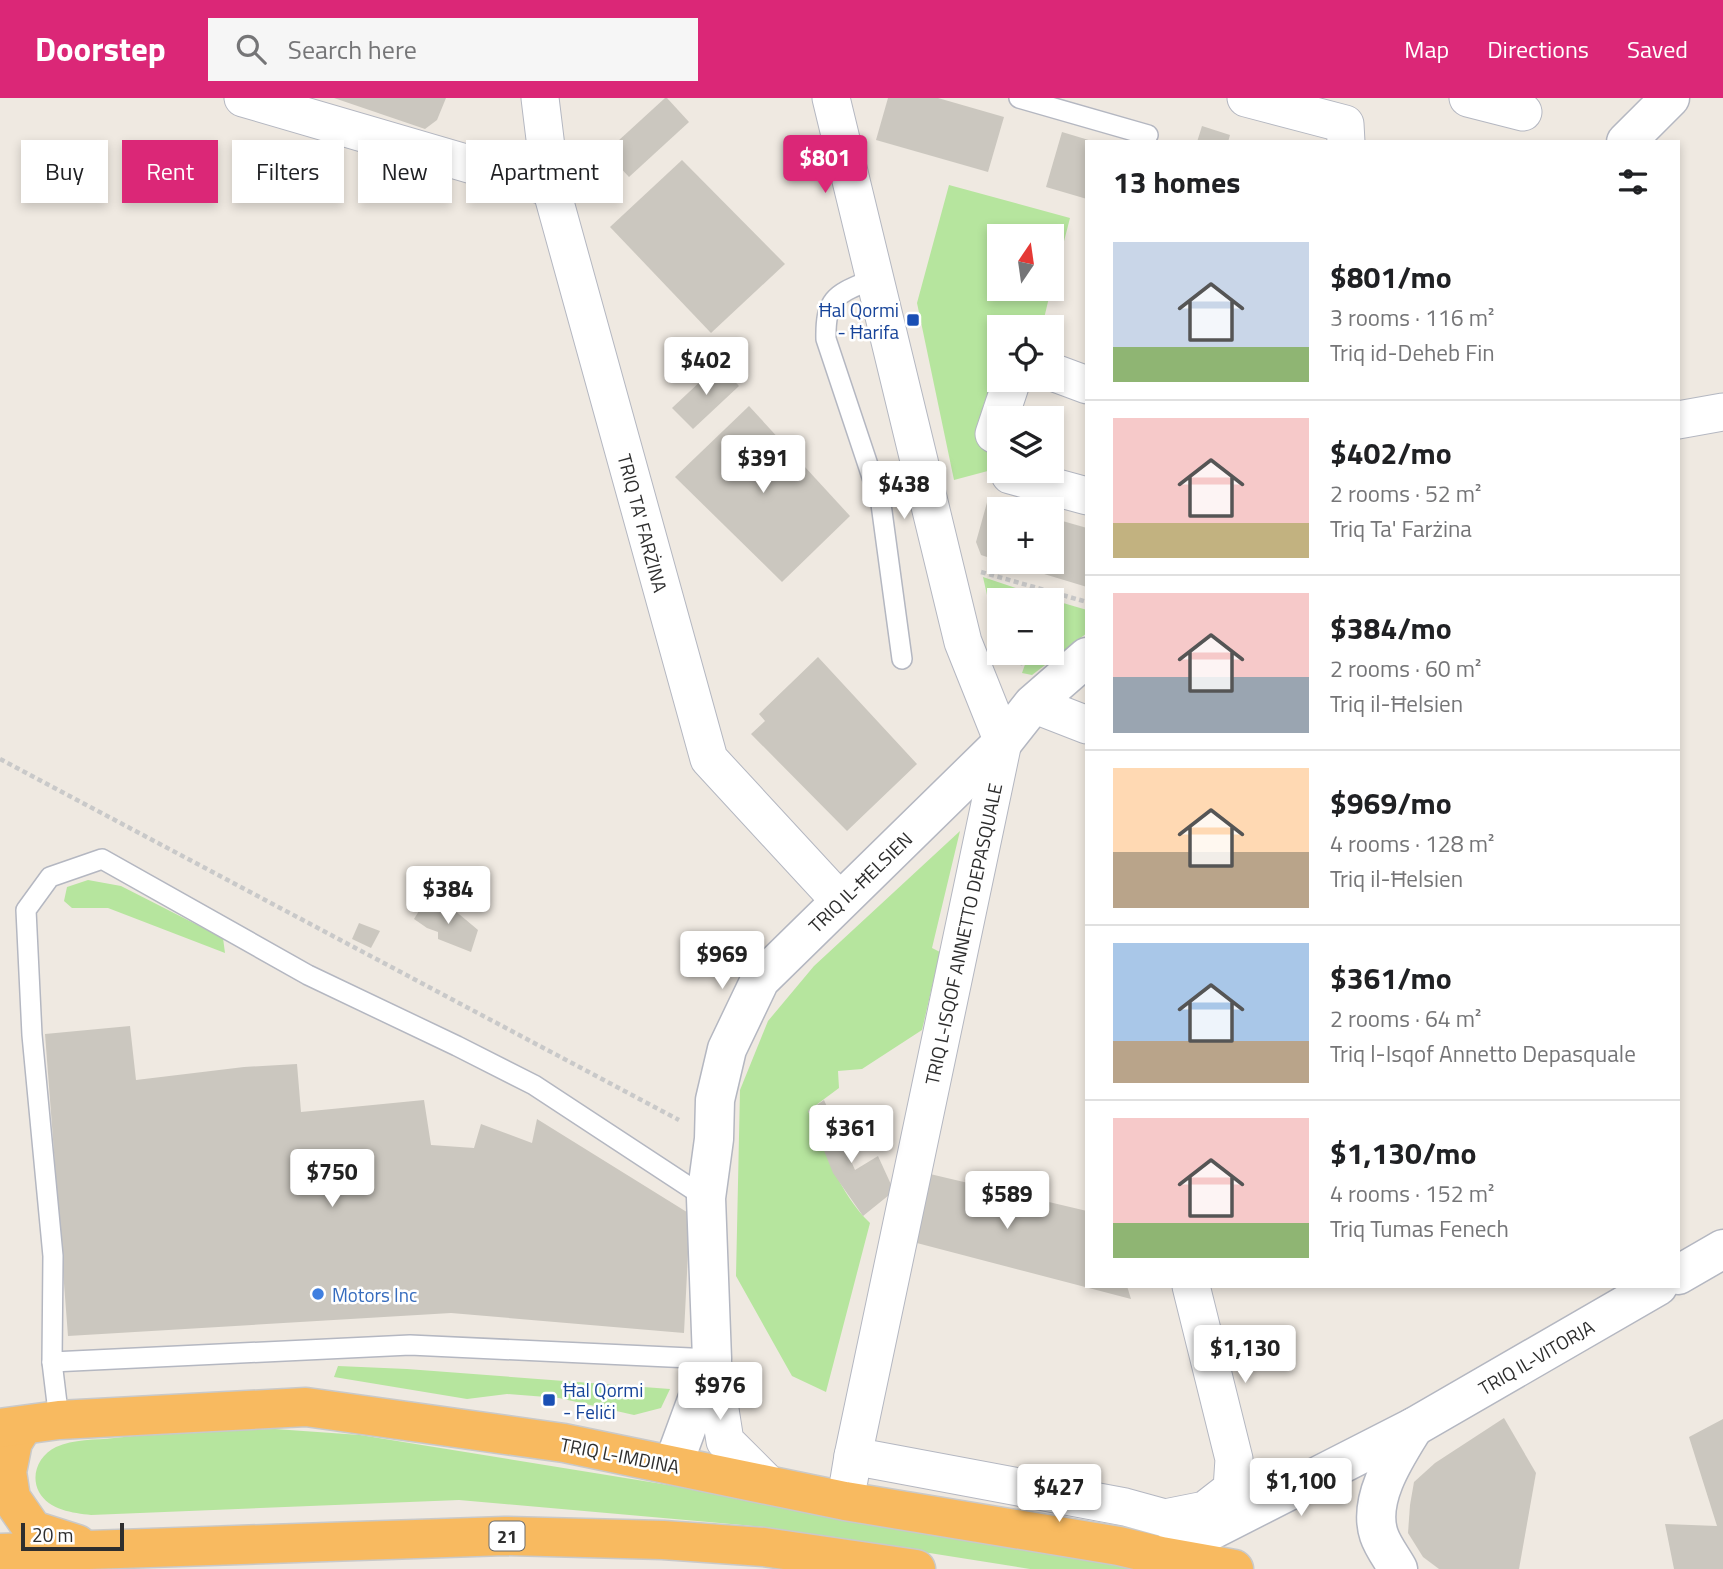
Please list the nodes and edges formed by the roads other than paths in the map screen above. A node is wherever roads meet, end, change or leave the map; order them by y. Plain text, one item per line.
1 (243, 98) edge
2 (540, 98) edge
3 (831, 98) edge
4 (1019, 98) edge
5 (1246, 98) edge
6 (1468, 98) edge
7 (1670, 98) edge
8 (1523, 112) dead end
9 (1348, 121) edge
10 (1148, 135) dead end
11 (545, 140) edge
12 (1628, 140) edge
13 (466, 163) edge
14 (555, 203) edge
15 (875, 278) junction
16 (1064, 376) edge
17 (1085, 384) edge
18 (1723, 412) edge
19 (1680, 419) edge
20 (1039, 483) edge
21 (1085, 495) edge
22 (902, 659) dead end
23 (1085, 659) edge
24 (1033, 704) junction
25 (1085, 724) edge
26 (1003, 742) junction
27 (840, 901) junction
28 (706, 1198) junction
29 (1723, 1249) edge
30 (1680, 1274) edge
31 (1191, 1288) edge
32 (1655, 1288) edge
33 (712, 1359) junction
34 (52, 1362) junction
35 (60, 1420) junction
36 (11, 1427) edge
37 (1414, 1427) junction
38 (853, 1456) junction
39 (673, 1465) junction
40 (769, 1485) junction
41 (845, 1501) junction
42 (96, 1550) junction
43 (0, 1553) edge
44 (1161, 1556) junction
45 (916, 1569) edge
46 (1234, 1569) edge
47 (1398, 1569) edge

1 - 13 street
2 - 11 street, TRIQ TA' FARŻINA
3 - 15 street
4 - 10 lane
5 - 9 street
6 - 8 street
7 - 12 street
14 - 27 street, TRIQ TA' FARŻINA
15 - 22 lane
15 - 26 street
16 - 17 street
18 - 19 street
20 - 21 street
23 - 24 street, TRIQ IL-ĦELSIEN
24 - 25 street
24 - 26 street, TRIQ IL-ĦELSIEN
26 - 27 street, TRIQ IL-ĦELSIEN
26 - 38 street, TRIQ L-ISQOF ANNETTO DEPASQUALE
27 - 28 street, TRIQ IL-ĦELSIEN
28 - 33 street, TRIQ IL-ĦELSIEN
28 - 34 lane
29 - 30 street
31 - 38 street
32 - 37 street, TRIQ IL-VITORJA
33 - 34 lane
33 - 39 street, TRIQ IL-ĦELSIEN
33 - 40 street, TRIQ IL-ĦELSIEN
34 - 35 lane
35 - 36 highway, TRIQ L-IMDINA
35 - 39 highway, TRIQ L-IMDINA
36 - 42 highway
37 - 44 street, TRIQ IL-VITORJA
37 - 47 street, TRIQ IL-VITORJA
38 - 41 street, TRIQ L-ISQOF ANNETTO DEPASQUALE
39 - 40 highway, TRIQ L-IMDINA
40 - 41 highway, TRIQ L-IMDINA
41 - 44 highway, TRIQ L-IMDINA
42 - 43 highway, 21
42 - 45 highway, 21
44 - 46 highway, TRIQ L-IMDINA

